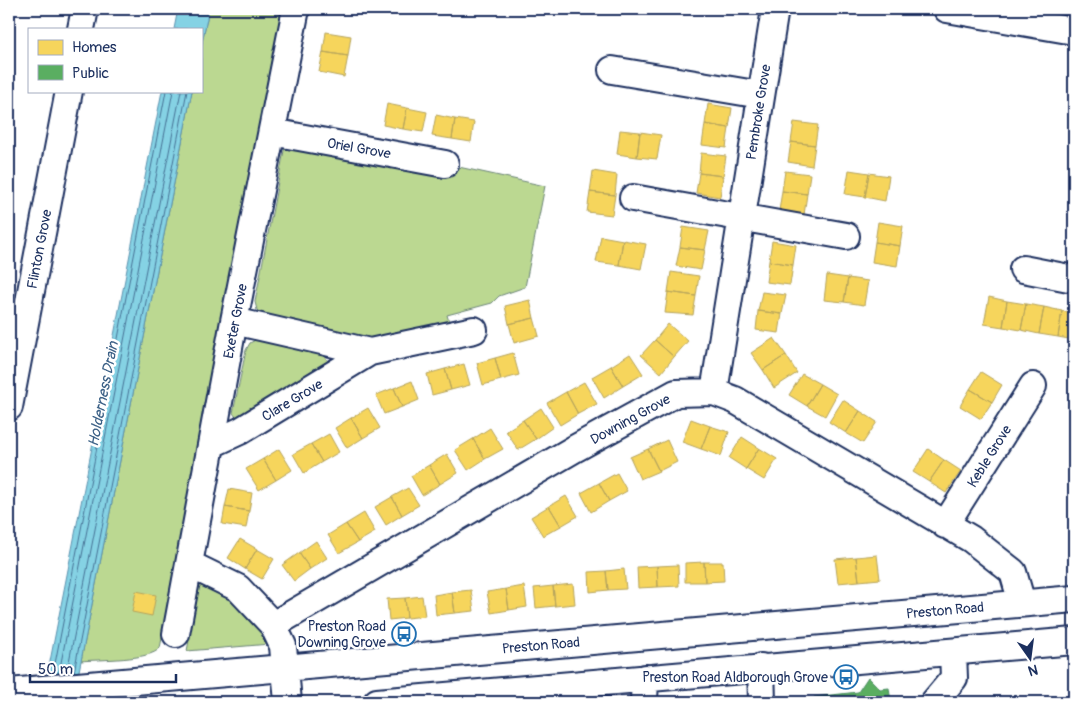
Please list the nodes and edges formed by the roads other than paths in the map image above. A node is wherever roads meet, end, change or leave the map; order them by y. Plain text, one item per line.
1 (85, 9) edge
2 (296, 9) edge
3 (775, 9) edge
4 (947, 9) edge
5 (81, 28) edge
6 (1074, 30) edge
7 (612, 70) dead end
8 (69, 92) edge
9 (761, 95) junction
10 (272, 132) junction
11 (445, 164) dead end
12 (633, 198) dead end
13 (742, 216) junction
14 (846, 236) dead end
15 (1023, 269) dead end
16 (1074, 279) edge
17 (234, 321) junction
18 (474, 330) dead end
19 (370, 352) junction
20 (1033, 386) dead end
21 (714, 392) junction
22 (10, 396) edge
23 (212, 444) junction
24 (945, 525) junction
25 (189, 564) junction
26 (1074, 599) edge
27 (1022, 603) junction
28 (273, 625) junction
29 (752, 629) junction
30 (176, 634) dead end
31 (1074, 641) edge
32 (525, 646) junction
33 (953, 652) junction
34 (758, 667) junction
35 (285, 668) junction
36 (17, 690) edge
37 (644, 690) edge
38 (530, 696) edge
39 (288, 702) edge
40 (377, 702) edge
41 (762, 702) edge
42 (934, 702) edge

1 - 5 street
2 - 10 street, Exeter Grove
3 - 9 street, Pembroke Grove
4 - 6 street
7 - 9 street
8 - 22 street, Flinton Grove
9 - 13 street, Pembroke Grove
10 - 11 street, Oriel Grove
10 - 17 street, Exeter Grove
12 - 13 street
13 - 14 street
13 - 21 street, Pembroke Grove
15 - 16 street
17 - 19 street, Clare Grove
17 - 23 street, Exeter Grove
18 - 19 street, Clare Grove
19 - 23 street, Clare Grove
20 - 24 street, Keble Grove
21 - 24 street, Downing Grove
21 - 28 street, Downing Grove
23 - 25 street, Exeter Grove
24 - 27 street, Downing Grove
25 - 28 street
25 - 30 street, Exeter Grove
26 - 27 street, Preston Road
27 - 29 street, Preston Road
28 - 35 street
29 - 32 street, Preston Road
29 - 34 street
31 - 33 street
32 - 35 street, Preston Road
32 - 38 street
33 - 34 street
33 - 42 street
34 - 37 street
34 - 41 street
35 - 36 street, Preston Road
35 - 39 street
37 - 38 street
38 - 40 street

